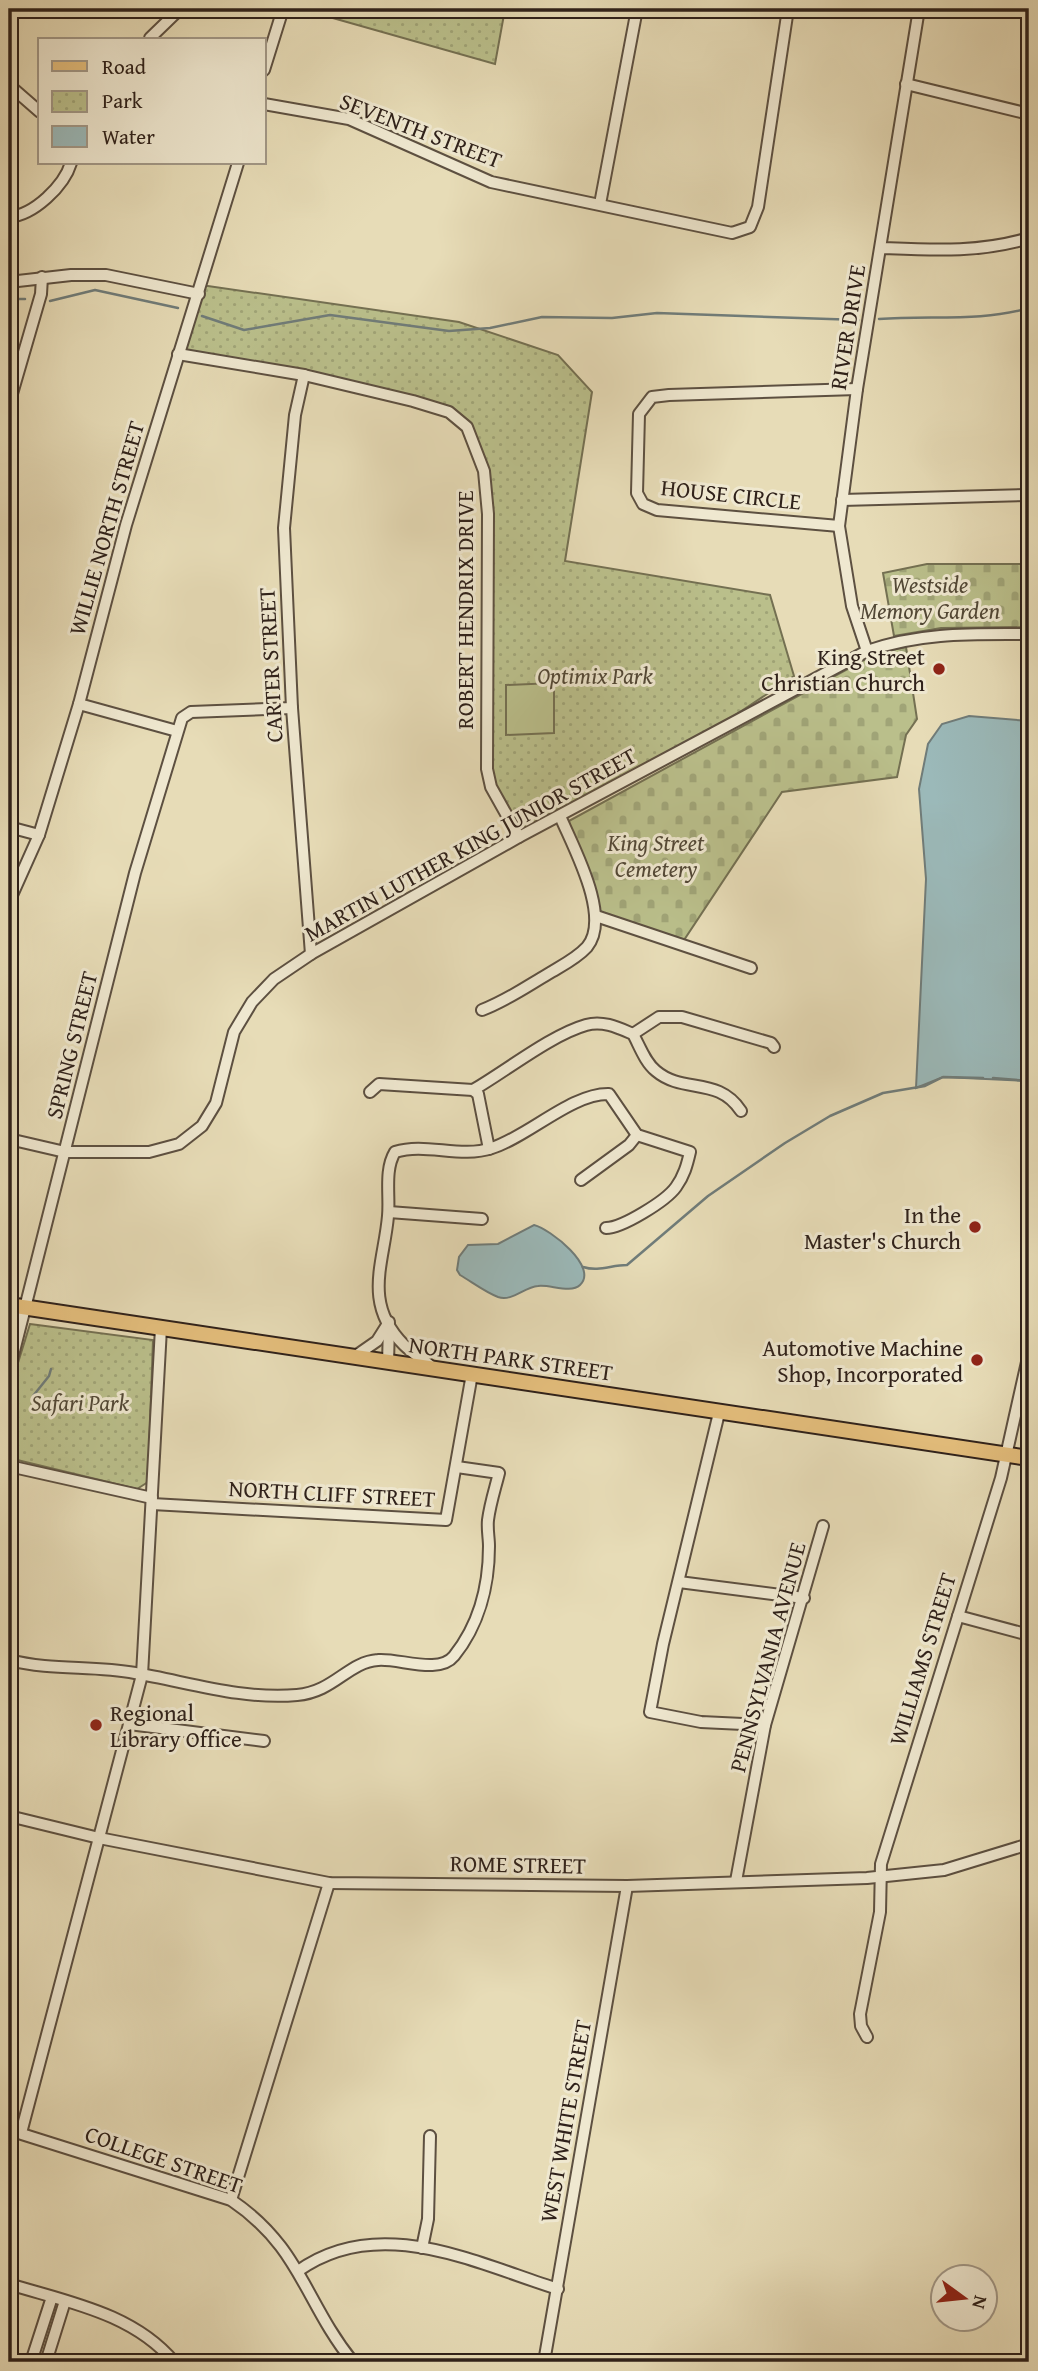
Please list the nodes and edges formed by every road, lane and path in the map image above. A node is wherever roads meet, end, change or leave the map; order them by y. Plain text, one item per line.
1 (180, 9) edge
2 (283, 9) edge
3 (637, 9) edge
4 (788, 9) edge
5 (919, 9) edge
6 (150, 38) dead end
7 (266, 64) edge
8 (906, 83) junction
9 (9, 85) edge
10 (266, 103) edge
11 (38, 110) edge
12 (1029, 114) edge
13 (71, 164) edge
14 (238, 164) edge
15 (600, 204) junction
16 (9, 217) edge
17 (1029, 238) edge
18 (881, 248) junction
19 (42, 277) junction
20 (9, 282) edge
21 (199, 294) junction
22 (178, 354) junction
23 (304, 375) junction
24 (857, 389) junction
25 (9, 404) edge
26 (1029, 495) edge
27 (842, 499) junction
28 (839, 526) junction
29 (1029, 634) edge
30 (867, 651) junction
31 (79, 704) junction
32 (292, 708) junction
33 (177, 731) junction
34 (560, 816) junction
35 (9, 827) edge
36 (39, 835) junction
37 (519, 838) junction
38 (9, 902) edge
39 (596, 916) junction
40 (310, 954) junction
41 (751, 968) dead end
42 (482, 1010) dead end
43 (633, 1034) junction
44 (774, 1046) dead end
45 (473, 1090) junction
46 (370, 1092) dead end
47 (741, 1111) dead end
48 (637, 1135) junction
49 (9, 1139) edge
50 (489, 1149) junction
51 (65, 1153) junction
52 (581, 1180) dead end
53 (389, 1212) junction
54 (482, 1219) dead end
55 (606, 1228) dead end
56 (9, 1305) edge
57 (26, 1308) junction
58 (389, 1322) junction
59 (161, 1328) junction
60 (1029, 1353) edge
61 (354, 1357) junction
62 (387, 1363) junction
63 (433, 1368) junction
64 (9, 1371) edge
65 (472, 1374) junction
66 (719, 1413) junction
67 (1007, 1455) junction
68 (1029, 1458) edge
69 (9, 1466) edge
70 (457, 1467) junction
71 (152, 1501) junction
72 (824, 1526) dead end
73 (679, 1582) junction
74 (804, 1598) junction
75 (958, 1616) junction
76 (1029, 1635) edge
77 (9, 1660) edge
78 (142, 1675) junction
79 (129, 1724) junction
80 (765, 1725) junction
81 (264, 1741) dead end
82 (9, 1816) edge
83 (99, 1838) junction
84 (1029, 1844) edge
85 (878, 1877) junction
86 (736, 1881) junction
87 (329, 1883) junction
88 (627, 1886) junction
89 (867, 2037) dead end
90 (9, 2130) edge
91 (21, 2133) junction
92 (430, 2136) dead end
93 (231, 2200) junction
94 (422, 2248) junction
95 (298, 2271) junction
96 (9, 2284) edge
97 (558, 2289) junction
98 (52, 2297) junction
99 (65, 2301) junction
100 (32, 2358) edge
101 (46, 2360) edge
102 (174, 2362) edge
103 (353, 2362) edge
104 (544, 2362) edge

1 - 6 street
2 - 7 street
3 - 15 street
4 - 15 street, SEVENTH STREET
5 - 8 street, RIVER DRIVE
8 - 12 street
8 - 18 street, RIVER DRIVE
9 - 11 street
10 - 15 street, SEVENTH STREET
13 - 16 street
14 - 21 street, WILLIE NORTH STREET
17 - 18 street
18 - 24 street, RIVER DRIVE
19 - 20 street
19 - 21 street
19 - 25 street
21 - 22 street, WILLIE NORTH STREET
22 - 23 street, ROBERT HENDRIX DRIVE
22 - 31 street, WILLIE NORTH STREET
23 - 32 street, CARTER STREET
23 - 37 street, ROBERT HENDRIX DRIVE
24 - 27 street, RIVER DRIVE
24 - 28 street, HOUSE CIRCLE
26 - 27 street
27 - 28 street, RIVER DRIVE
28 - 30 street, RIVER DRIVE
29 - 30 street, MARTIN LUTHER KING JUNIOR STREET
30 - 34 street, MARTIN LUTHER KING JUNIOR STREET
31 - 33 street
31 - 36 street, WILLIE NORTH STREET
32 - 33 street
32 - 40 street, CARTER STREET
33 - 51 street, SPRING STREET
34 - 37 street, MARTIN LUTHER KING JUNIOR STREET
34 - 39 street
35 - 36 street
36 - 38 street, WILLIE NORTH STREET
37 - 40 street, MARTIN LUTHER KING JUNIOR STREET
39 - 41 street
39 - 42 street
40 - 51 street, MARTIN LUTHER KING JUNIOR STREET
43 - 44 street
43 - 45 street
43 - 47 street
45 - 46 street
45 - 50 street
48 - 50 street
48 - 52 street
48 - 55 street
49 - 51 street, MARTIN LUTHER KING JUNIOR STREET
50 - 53 street
51 - 57 street, SPRING STREET
53 - 54 street
53 - 58 street
56 - 57 main road, NORTH PARK STREET
57 - 59 main road, NORTH PARK STREET
57 - 64 street, SPRING STREET
58 - 61 street
58 - 62 street
58 - 63 street
59 - 61 main road, NORTH PARK STREET
59 - 71 street
60 - 67 street, WILLIAMS STREET
61 - 62 main road, NORTH PARK STREET
62 - 63 main road, NORTH PARK STREET
63 - 65 main road, NORTH PARK STREET
65 - 66 main road, NORTH PARK STREET
65 - 70 street, NORTH CLIFF STREET
66 - 67 main road, NORTH PARK STREET
66 - 73 street
67 - 68 main road, NORTH PARK STREET
67 - 75 street, WILLIAMS STREET
69 - 71 street, NORTH CLIFF STREET
70 - 71 street, NORTH CLIFF STREET
70 - 78 street
71 - 78 street
72 - 74 street, PENNSYLVANIA AVENUE
73 - 74 street
73 - 80 street
74 - 80 street, PENNSYLVANIA AVENUE
75 - 76 street
75 - 85 street, WILLIAMS STREET
77 - 78 street
78 - 79 street
79 - 81 street
79 - 83 street
80 - 86 street, PENNSYLVANIA AVENUE
82 - 83 street, ROME STREET
83 - 87 street, ROME STREET
83 - 91 street
84 - 85 street, ROME STREET
85 - 86 street, ROME STREET
85 - 89 street
86 - 88 street, ROME STREET
87 - 88 street, ROME STREET
87 - 93 street
88 - 97 street, WEST WHITE STREET
90 - 91 street, COLLEGE STREET
91 - 93 street, COLLEGE STREET
92 - 94 street
93 - 95 street, COLLEGE STREET
94 - 95 street
94 - 97 street
95 - 103 street, COLLEGE STREET
96 - 98 street
97 - 104 street, WEST WHITE STREET
98 - 99 street
98 - 100 street
99 - 101 street
99 - 102 street
100 - 101 street

